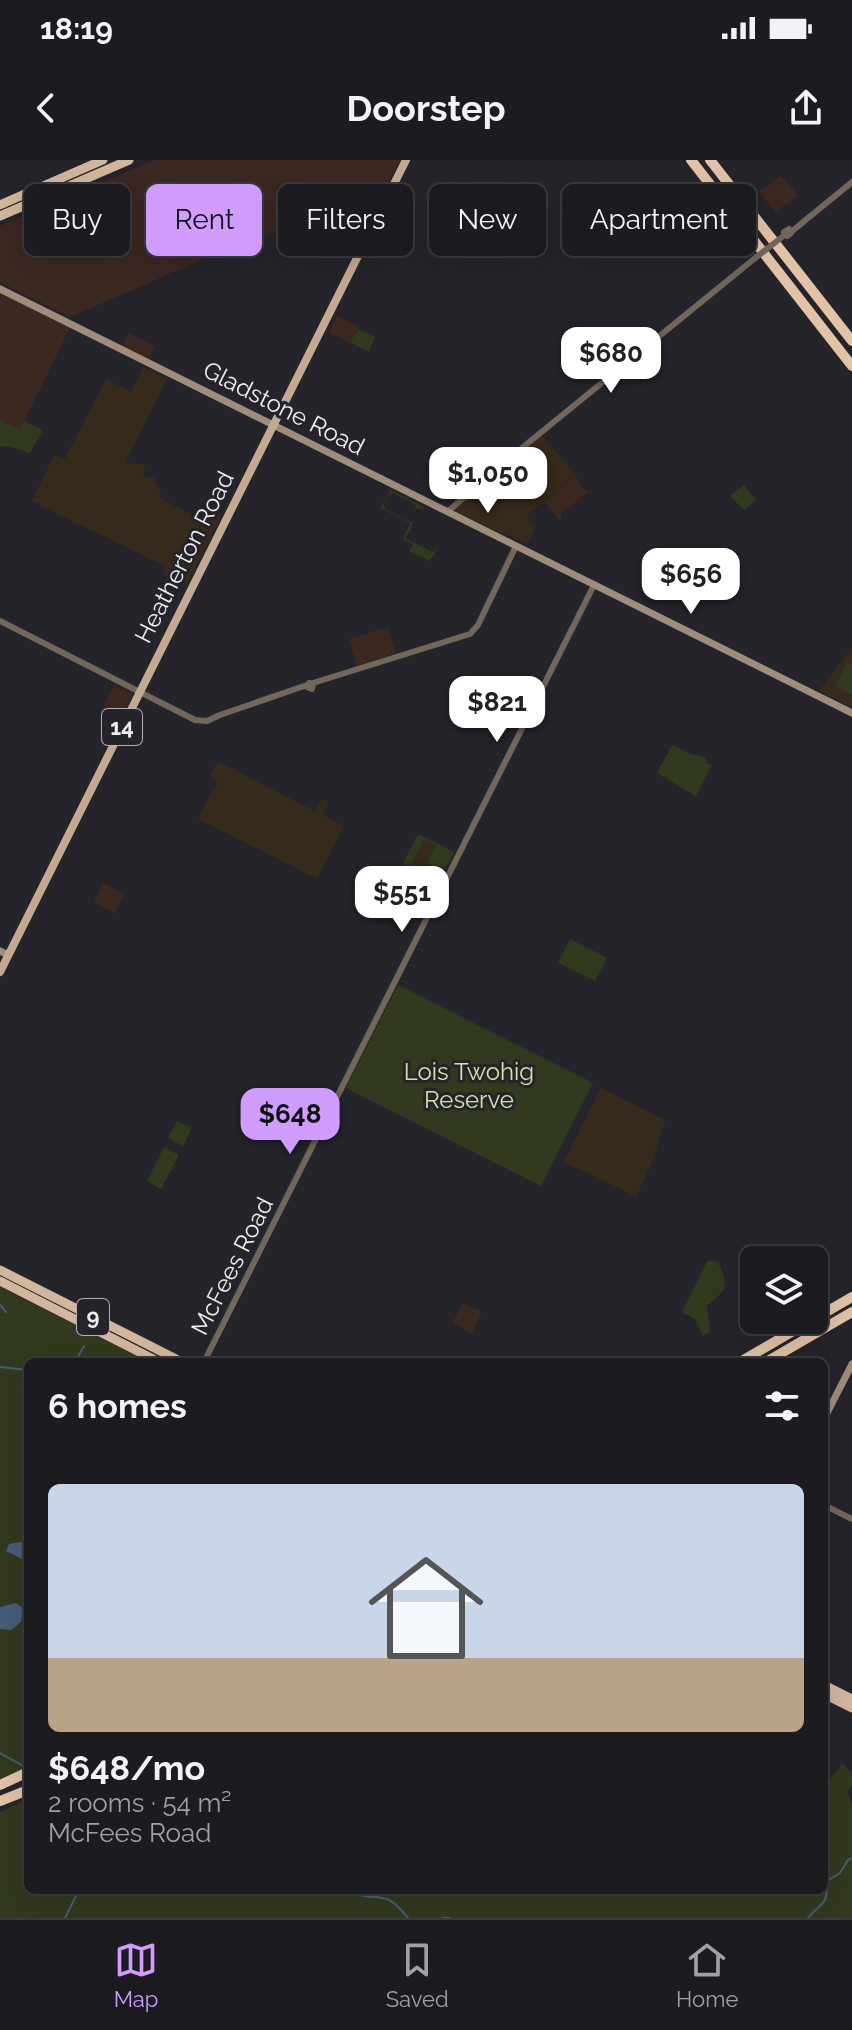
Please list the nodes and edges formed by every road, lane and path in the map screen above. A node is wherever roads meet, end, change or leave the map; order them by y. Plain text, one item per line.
1 (103, 160) edge
2 (129, 160) edge
3 (406, 160) edge
4 (684, 160) edge
5 (691, 160) edge
6 (712, 160) edge
7 (704, 176) junction
8 (852, 182) edge
9 (0, 205) edge
10 (0, 216) edge
11 (0, 289) edge
12 (852, 341) edge
13 (852, 366) edge
14 (272, 425) junction
15 (447, 512) junction
16 (516, 546) junction
17 (594, 585) junction
18 (0, 621) edge
19 (140, 691) junction
20 (852, 713) edge
21 (4, 953) edge
22 (0, 972) edge
23 (0, 1270) edge
24 (0, 1281) edge
25 (852, 1297) edge
26 (828, 1311) edge
27 (852, 1312) edge
28 (789, 1334) edge
29 (151, 1358) edge
30 (174, 1358) edge
31 (206, 1358) edge
32 (747, 1358) edge
33 (773, 1358) edge
34 (852, 1364) edge
35 (828, 1411) edge
36 (828, 1507) edge
37 (852, 1519) edge
38 (828, 1687) edge
39 (828, 1696) edge
40 (852, 1699) edge
41 (852, 1708) edge
42 (24, 1774) edge
43 (0, 1785) edge
44 (24, 1792) edge
45 (0, 1801) edge

1 - 9 highway
2 - 10 highway
3 - 14 main road, Heatherton Road / 14
4 - 7 highway
5 - 7 highway
6 - 12 highway
7 - 13 highway
8 - 15 street, bridge
11 - 14 main road, Gladstone Road
14 - 15 main road, Gladstone Road
14 - 19 main road, Heatherton Road / 14
15 - 16 main road, Gladstone Road
16 - 17 main road, Gladstone Road
16 - 19 street
17 - 20 main road, Gladstone Road
17 - 31 street, McFees Road
18 - 19 street
19 - 21 main road, Heatherton Road / 14
21 - 22 main road, Heatherton Road / 14
23 - 30 highway, 9
24 - 29 highway, 9
25 - 26 highway
27 - 33 highway
28 - 32 highway
34 - 35 main road
36 - 37 street
38 - 40 highway
39 - 41 highway
42 - 43 highway
44 - 45 highway

